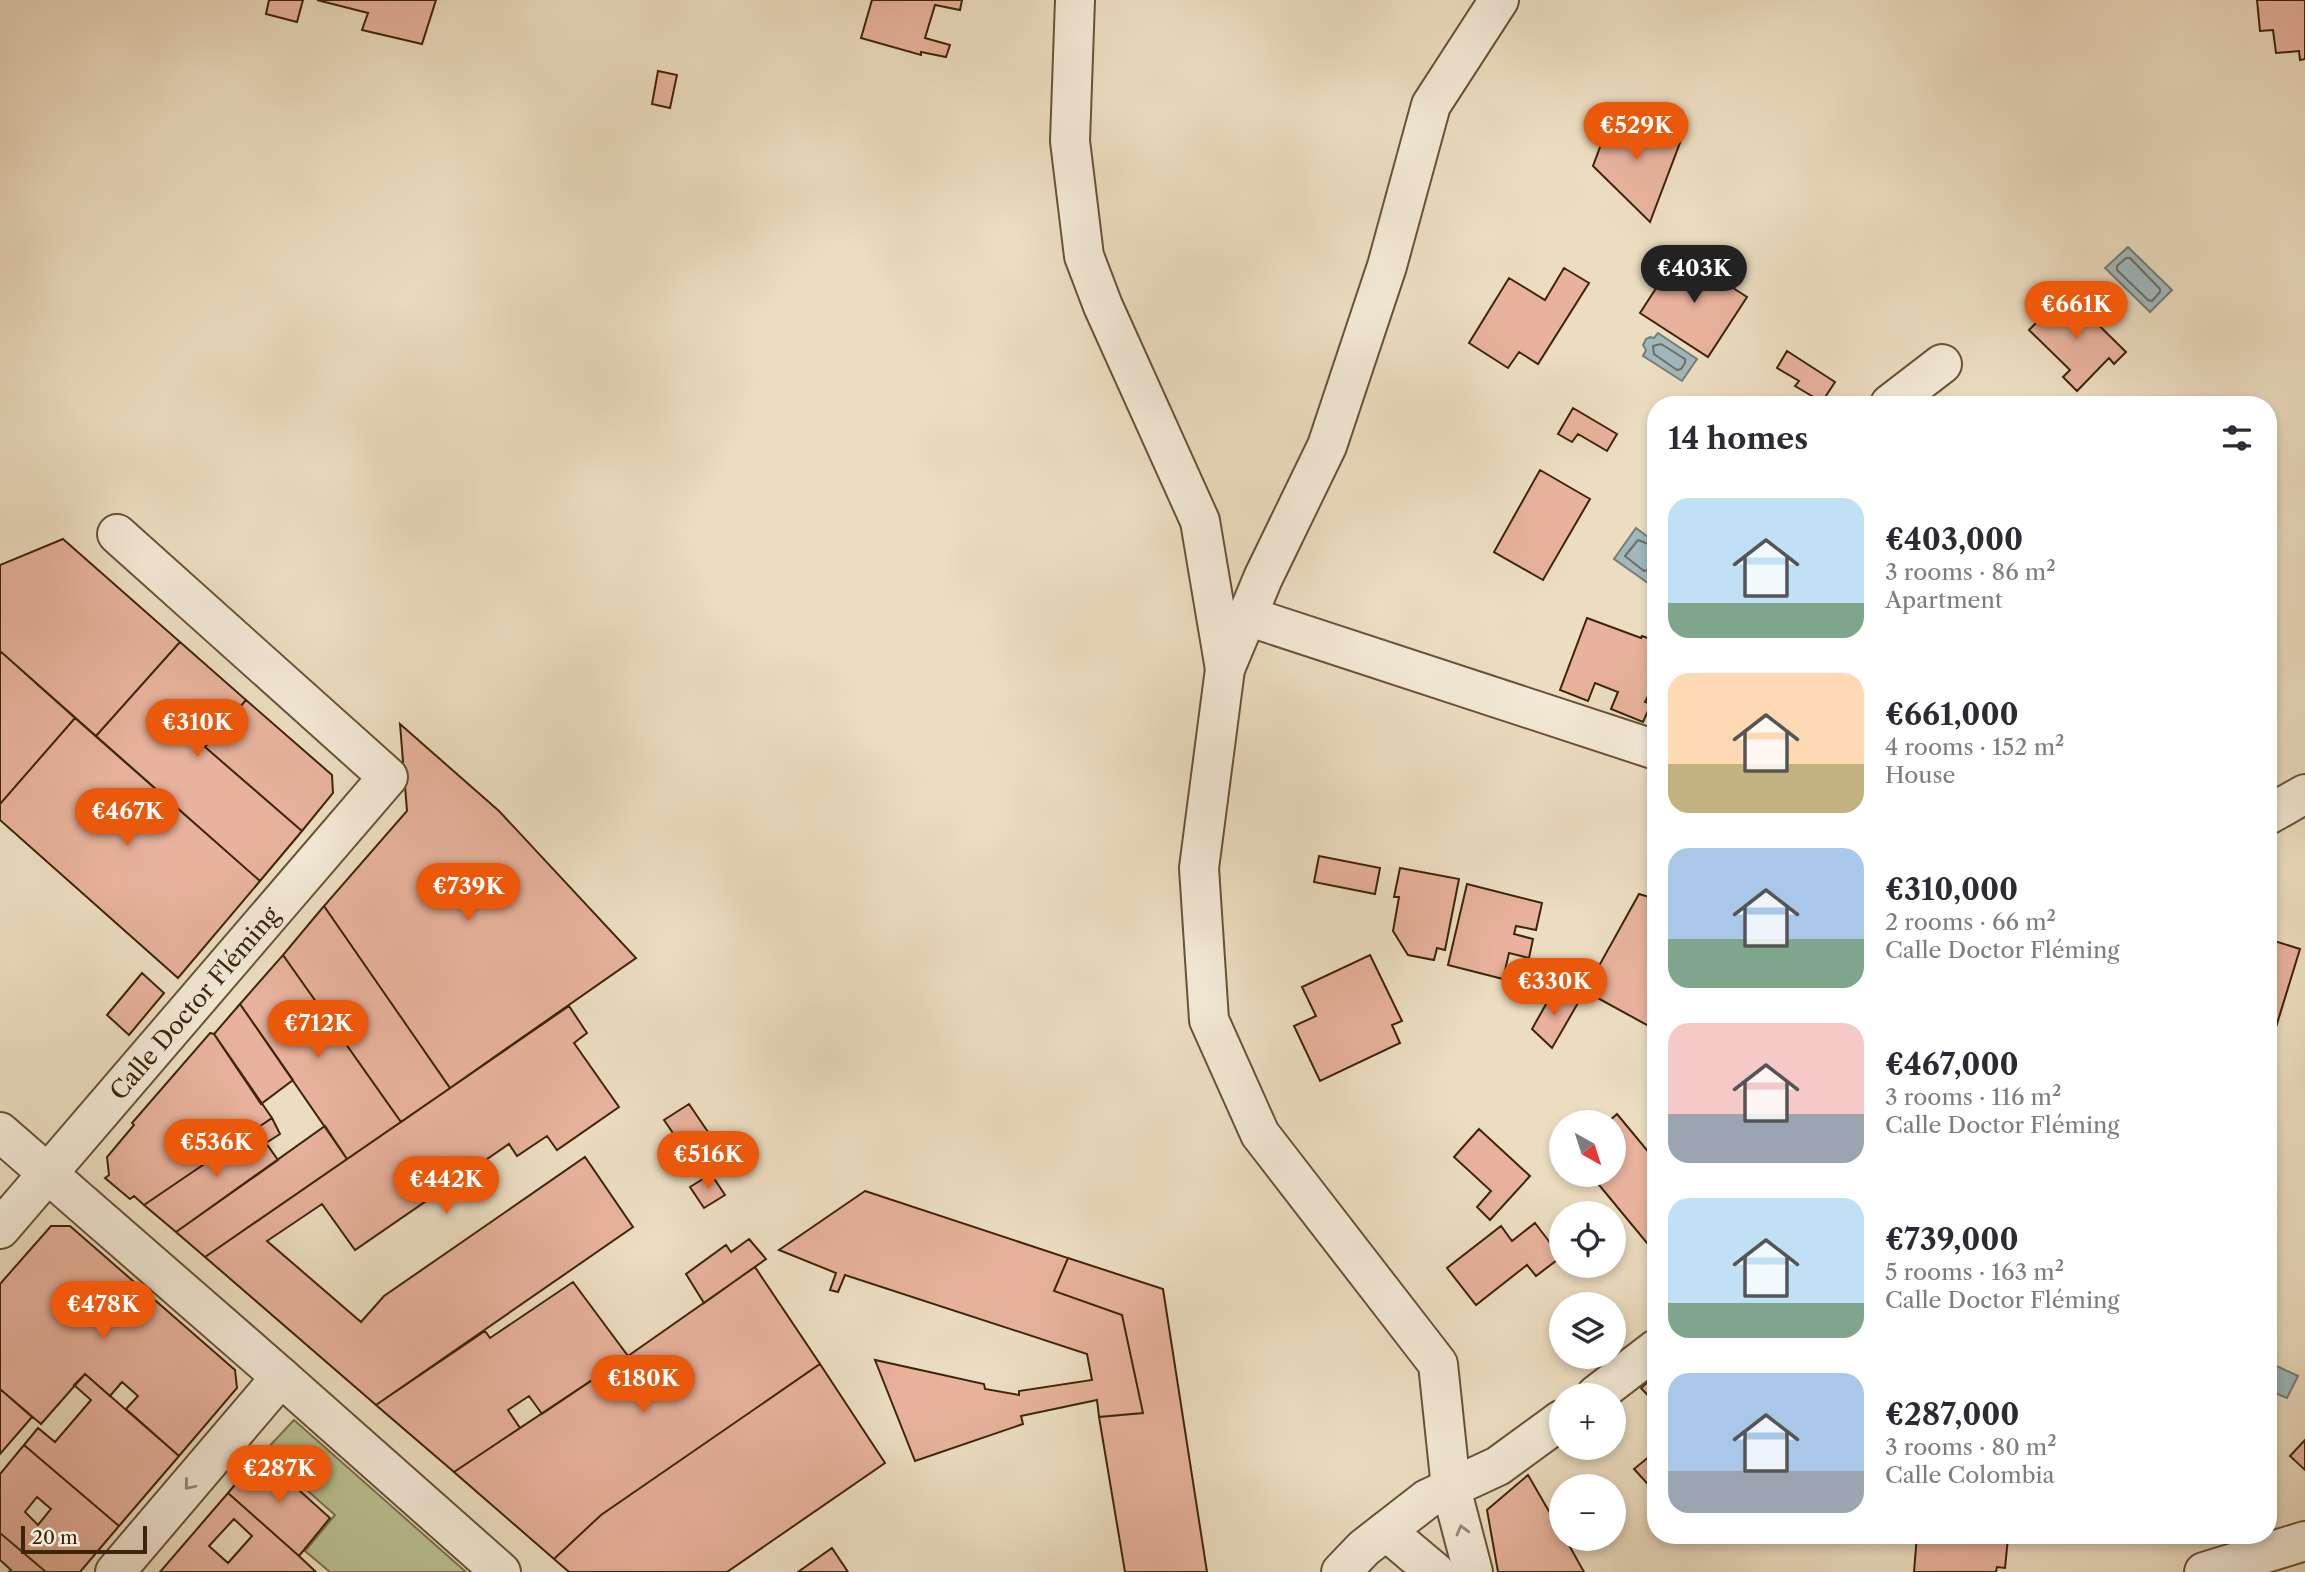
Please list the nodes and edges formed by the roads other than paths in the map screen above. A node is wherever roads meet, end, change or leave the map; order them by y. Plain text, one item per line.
1 (1075, 0) edge
2 (1499, 0) edge
3 (1942, 364) dead end
4 (1900, 396) edge
5 (117, 534) dead end
6 (1247, 616) junction
7 (1225, 669) junction
8 (1647, 747) edge
9 (2305, 794) edge
10 (2277, 810) edge
11 (0, 1132) edge
12 (47, 1173) junction
13 (0, 1229) edge
14 (1647, 1356) edge
15 (281, 1377) junction
16 (1612, 1383) edge
17 (1549, 1429) edge
18 (1451, 1488) junction
19 (2305, 1541) edge
20 (1369, 1556) edge
21 (115, 1572) edge
22 (500, 1572) edge
23 (1435, 1572) edge
24 (1473, 1572) edge
25 (2204, 1572) edge

1 - 7 street
2 - 6 street
3 - 4 street
5 - 12 street, Calle Doctor Fléming
6 - 7 street
6 - 8 street
7 - 18 street
9 - 10 street
11 - 12 street
12 - 13 street, Calle Doctor Fléming
12 - 15 street
14 - 16 street
15 -> 21 street
15 - 22 street
17 - 18 street
18 - 20 street
24 -> 18 street
19 - 25 street
20 - 23 street

